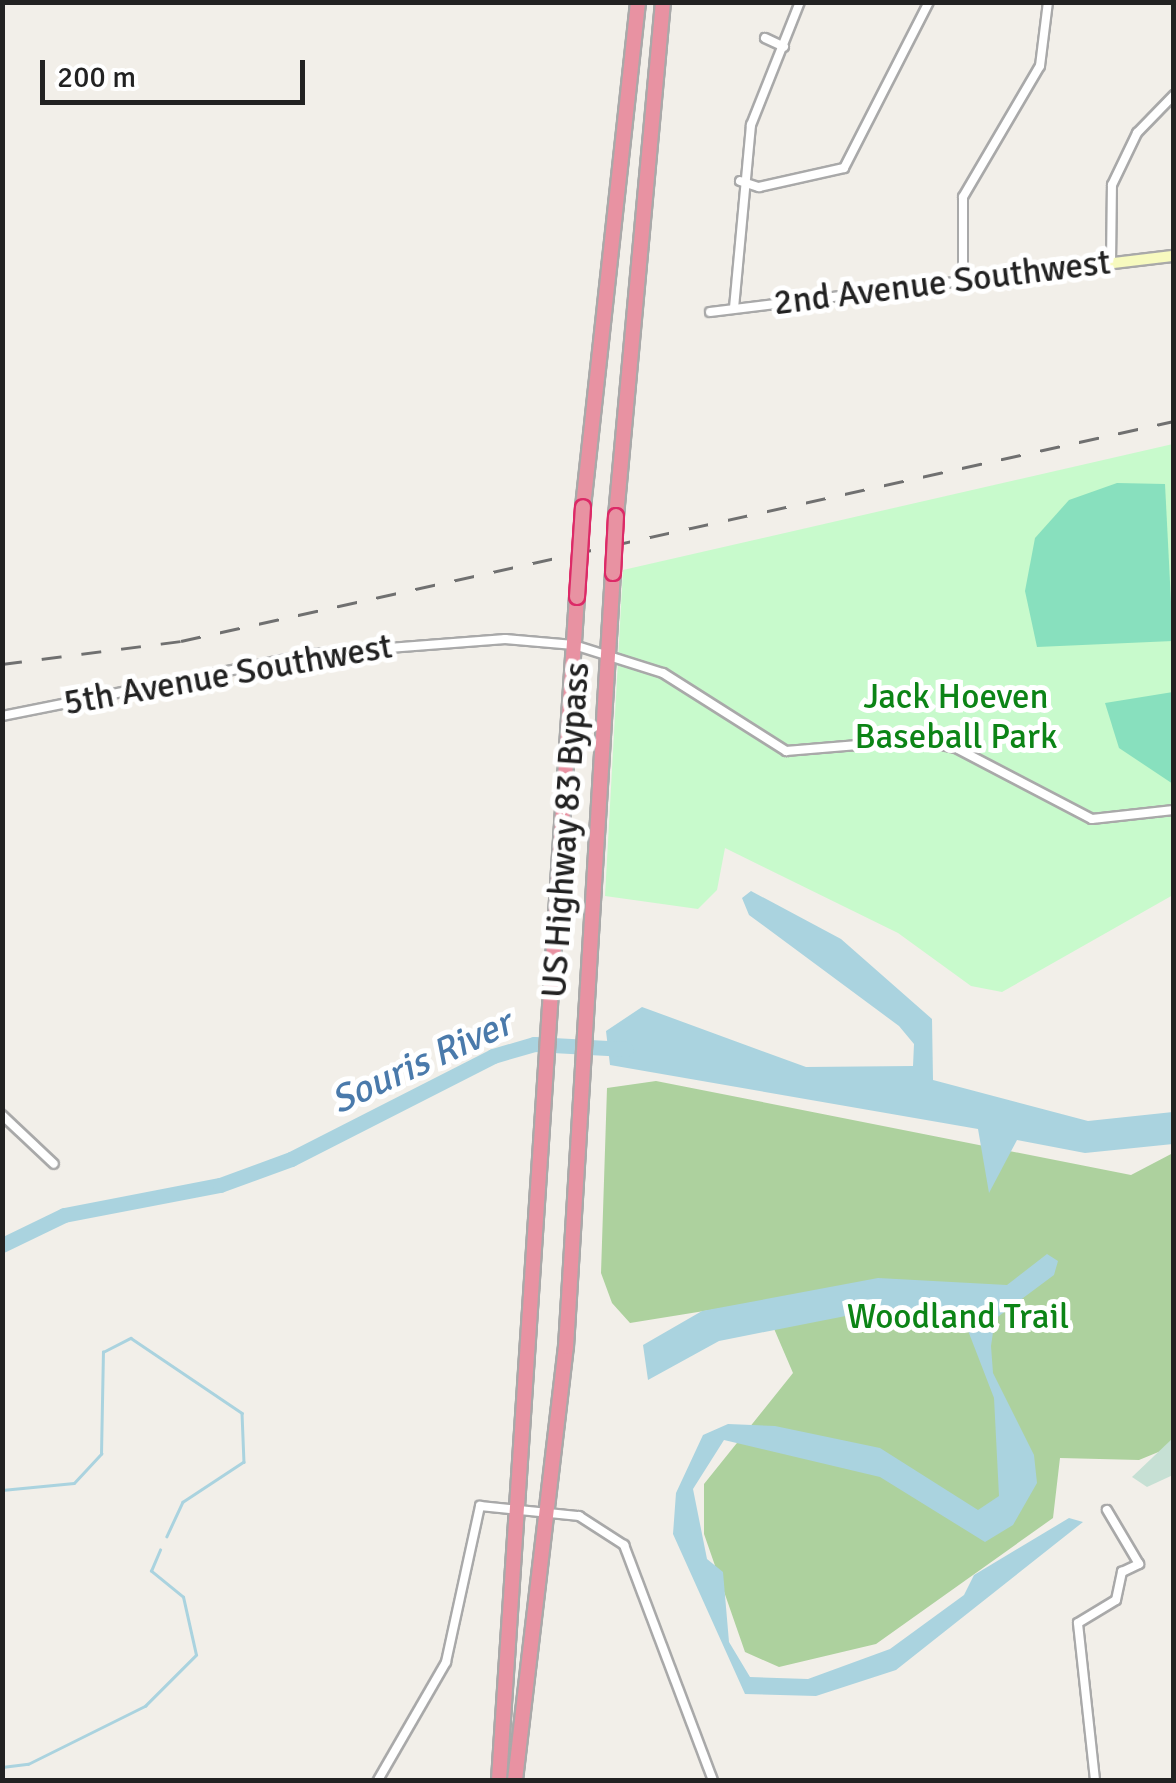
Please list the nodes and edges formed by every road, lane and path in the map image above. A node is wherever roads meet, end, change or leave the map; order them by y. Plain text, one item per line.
1 (638, 2) edge
2 (663, 2) edge
3 (800, 2) edge
4 (929, 2) edge
5 (1048, 2) edge
6 (764, 38) dead end
7 (784, 47) junction
8 (1174, 95) edge
9 (740, 181) junction
10 (1174, 256) edge
11 (1111, 263) junction
12 (963, 280) junction
13 (734, 308) junction
14 (710, 312) dead end
15 (574, 645) junction
16 (608, 659) junction
17 (2, 716) edge
18 (1174, 810) edge
19 (2, 1115) edge
20 (14, 1126) junction
21 (2, 1132) edge
22 (54, 1164) dead end
23 (522, 1508) junction
24 (1107, 1510) dead end
25 (552, 1511) junction
26 (378, 1780) edge
27 (498, 1780) edge
28 (516, 1780) edge
29 (713, 1780) edge
30 (1095, 1780) edge

1 - 15 highway, US Highway 83 Bypass, bridge
2 - 16 highway, US Highway 83 Bypass, bridge
3 - 7 street
4 - 9 street
5 - 12 street
6 - 7 street
7 - 9 street
8 - 11 street
9 - 13 street
10 - 11 street, 2nd Avenue Southwest
11 - 12 street, 2nd Avenue Southwest
12 - 13 street, 2nd Avenue Southwest
13 - 14 street, 2nd Avenue Southwest
15 - 16 street, 5th Avenue Southwest
15 - 17 street, 5th Avenue Southwest
15 - 23 highway, US Highway 83 Bypass
16 - 18 street, 5th Avenue Southwest
16 - 25 highway, US Highway 83 Bypass
19 - 20 street
20 - 21 street
20 - 22 street
23 - 25 street
23 - 26 street
23 - 27 highway
24 - 30 street
25 - 28 highway, US Highway 83 Bypass
25 - 29 street

